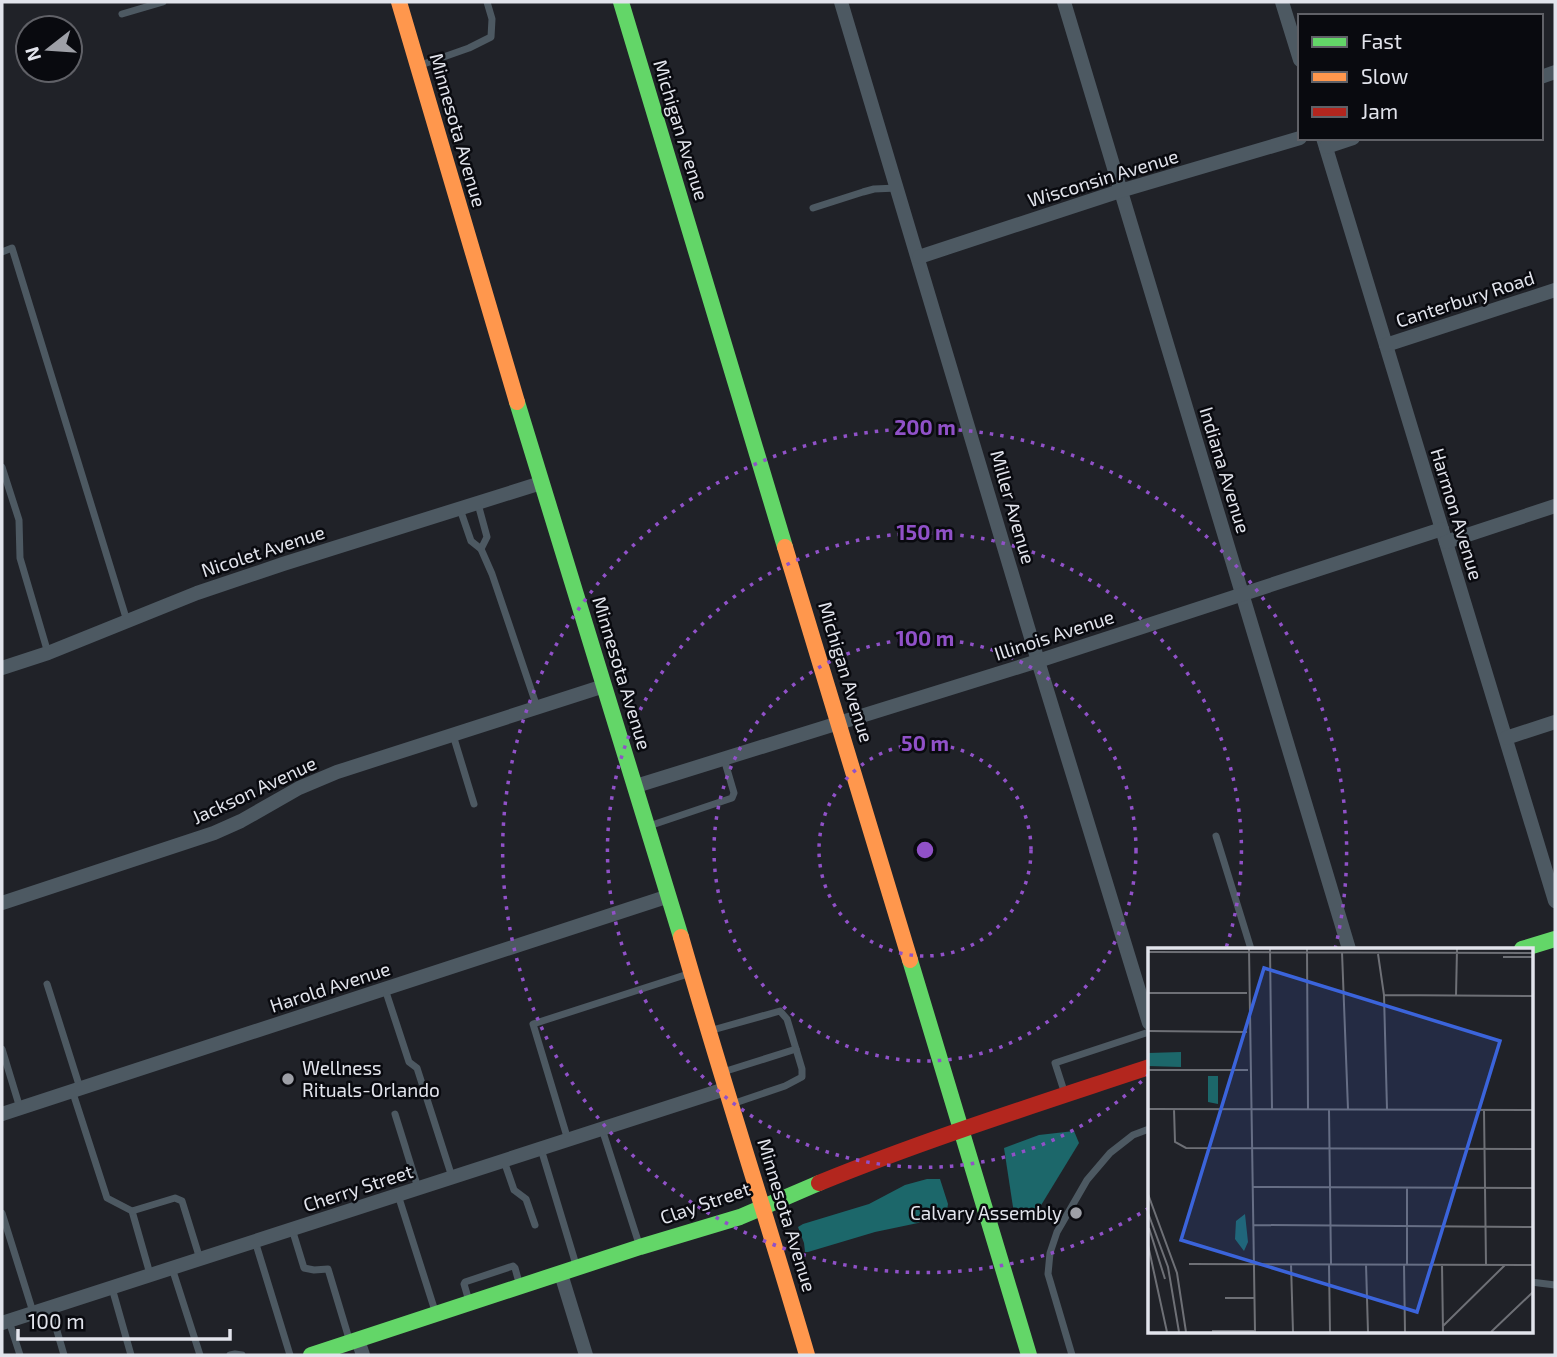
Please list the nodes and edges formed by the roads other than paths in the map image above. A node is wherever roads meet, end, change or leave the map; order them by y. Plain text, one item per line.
1 (163, 2) edge
2 (399, 2) edge
3 (487, 2) edge
4 (621, 2) edge
5 (841, 2) edge
6 (1064, 2) edge
7 (1282, 2) edge
8 (122, 14) dead end
9 (1298, 54) edge
10 (418, 66) junction
11 (1298, 139) edge
12 (1341, 140) edge
13 (1324, 143) edge
14 (898, 188) junction
15 (1120, 191) junction
16 (813, 208) dead end
17 (2, 251) edge
18 (919, 257) junction
19 (1555, 290) edge
20 (1386, 345) junction
21 (2, 467) edge
22 (541, 484) junction
23 (478, 504) junction
24 (1555, 506) edge
25 (460, 509) junction
26 (1444, 535) junction
27 (481, 549) junction
28 (1242, 593) junction
29 (127, 621) junction
30 (48, 653) junction
31 (1038, 661) junction
32 (2, 668) edge
33 (604, 686) junction
34 (537, 707) junction
35 (1555, 722) edge
36 (839, 723) junction
37 (453, 735) junction
38 (1506, 738) junction
39 (724, 759) junction
40 (636, 786) junction
41 (474, 804) dead end
42 (648, 826) junction
43 (1216, 836) dead end
44 (669, 896) junction
45 (1555, 901) edge
46 (2, 903) edge
47 (1555, 939) edge
48 (1251, 948) edge
49 (1349, 948) edge
50 (1525, 948) edge
51 (691, 972) junction
52 (47, 984) dead end
53 (385, 989) junction
54 (1148, 1020) edge
55 (709, 1031) junction
56 (1148, 1032) edge
57 (2, 1049) edge
58 (796, 1049) junction
59 (1148, 1067) edge
60 (720, 1072) junction
61 (76, 1089) junction
62 (1065, 1095) junction
63 (728, 1097) junction
64 (20, 1108) junction
65 (2, 1114) edge
66 (395, 1114) dead end
67 (602, 1129) junction
68 (1148, 1129) edge
69 (961, 1130) junction
70 (568, 1140) junction
71 (541, 1149) junction
72 (504, 1161) junction
73 (452, 1178) junction
74 (418, 1189) junction
75 (398, 1195) junction
76 (763, 1206) junction
77 (132, 1211) junction
78 (2, 1213) edge
79 (535, 1224) dead end
80 (292, 1229) junction
81 (255, 1241) junction
82 (640, 1247) junction
83 (200, 1259) junction
84 (172, 1268) junction
85 (577, 1268) junction
86 (561, 1274) junction
87 (151, 1275) junction
88 (1532, 1282) edge
89 (1555, 1285) edge
90 (112, 1287) junction
91 (520, 1287) junction
92 (470, 1303) junction
93 (50, 1307) junction
94 (34, 1313) junction
95 (436, 1315) junction
96 (5, 1322) edge
97 (357, 1346) edge
98 (20, 1355) edge
99 (64, 1355) edge
100 (131, 1355) edge
101 (200, 1355) edge
102 (230, 1355) edge
103 (242, 1355) edge
104 (290, 1355) edge
105 (311, 1355) edge
106 (586, 1355) edge
107 (807, 1355) edge
108 (1030, 1355) edge
109 (1072, 1355) edge

1 - 8 lane
2 - 10 street, Minnesota Avenue
3 - 10 lane
4 - 36 street, Michigan Avenue
5 - 14 street, Miller Avenue
6 - 15 street, Indiana Avenue
7 - 9 street
10 - 22 street, Minnesota Avenue
11 - 15 street, Wisconsin Avenue
12 - 13 street
13 - 20 street, Harmon Avenue
14 - 16 lane
14 - 18 street, Miller Avenue
15 - 18 street, Wisconsin Avenue
15 - 28 street, Indiana Avenue
17 - 29 lane
18 - 31 street, Miller Avenue
19 - 20 street, Canterbury Road
20 - 26 street, Harmon Avenue
21 - 30 lane
22 - 23 street, Nicolet Avenue
22 - 33 street, Minnesota Avenue
23 - 25 street, Nicolet Avenue
23 - 27 lane
24 - 26 street, Illinois Avenue
25 - 27 lane
25 - 29 street, Nicolet Avenue
26 - 28 street, Illinois Avenue
26 - 38 street, Harmon Avenue
27 - 34 lane
28 - 31 street, Illinois Avenue
28 - 49 street, Indiana Avenue
29 - 30 street, Nicolet Avenue
30 - 32 street, Nicolet Avenue
31 - 36 street, Illinois Avenue
31 - 54 street, Miller Avenue
33 - 34 street, Jackson Avenue
33 - 40 street, Minnesota Avenue
34 - 37 street, Jackson Avenue
35 - 38 street
36 - 39 street, Illinois Avenue
36 - 69 street, Michigan Avenue
37 - 41 lane
37 - 46 street, Jackson Avenue
38 - 45 street, Harmon Avenue
39 - 40 street, Illinois Avenue
39 - 42 lane
40 - 42 street, Minnesota Avenue
42 - 44 street, Minnesota Avenue
43 - 48 lane
44 - 51 street, Minnesota Avenue
44 - 53 street, Harold Avenue
47 - 50 street
51 - 55 street, Minnesota Avenue
51 - 70 lane
52 - 61 lane
53 - 61 street, Harold Avenue
53 - 73 lane
55 - 58 lane
55 - 60 street, Minnesota Avenue
56 - 62 lane
57 - 64 lane
58 - 60 lane
58 - 63 lane
59 - 62 street, Clay Street
60 - 63 street, Minnesota Avenue
61 - 64 street, Harold Avenue
61 - 77 lane
62 - 69 street, Clay Street
63 - 67 street, Cherry Street
63 - 76 street, Minnesota Avenue
64 - 65 street, Harold Avenue
66 - 74 lane
67 - 70 street, Cherry Street
67 - 82 lane
68 - 109 lane
69 - 76 street, Clay Street
69 - 108 street, Michigan Avenue
70 - 71 street, Cherry Street
71 - 72 street, Cherry Street
71 - 85 lane
72 - 73 street, Cherry Street
72 - 79 lane
73 - 74 street, Cherry Street
74 - 75 street, Cherry Street
75 - 80 street, Cherry Street
75 - 95 lane
76 - 82 street, Clay Street
76 - 107 street, Minnesota Avenue
77 - 83 lane
77 - 87 lane
78 - 94 lane
80 - 81 street, Cherry Street
80 - 97 lane
81 - 83 street, Cherry Street
81 - 104 lane
82 - 85 street, Clay Street
83 - 84 street, Cherry Street
84 - 87 street, Cherry Street
84 - 101 lane
85 - 86 street, Clay Street
86 - 91 street, Clay Street
86 - 106 street
87 - 90 street, Cherry Street
88 - 89 lane
90 - 93 street, Cherry Street
90 - 100 lane
91 - 92 street, Clay Street
91 - 92 lane
92 - 95 street, Clay Street
93 - 94 street, Cherry Street
93 - 99 lane
94 - 96 street, Cherry Street
95 - 97 street, Clay Street
96 - 98 lane
97 - 105 street, Clay Street
102 - 103 lane

